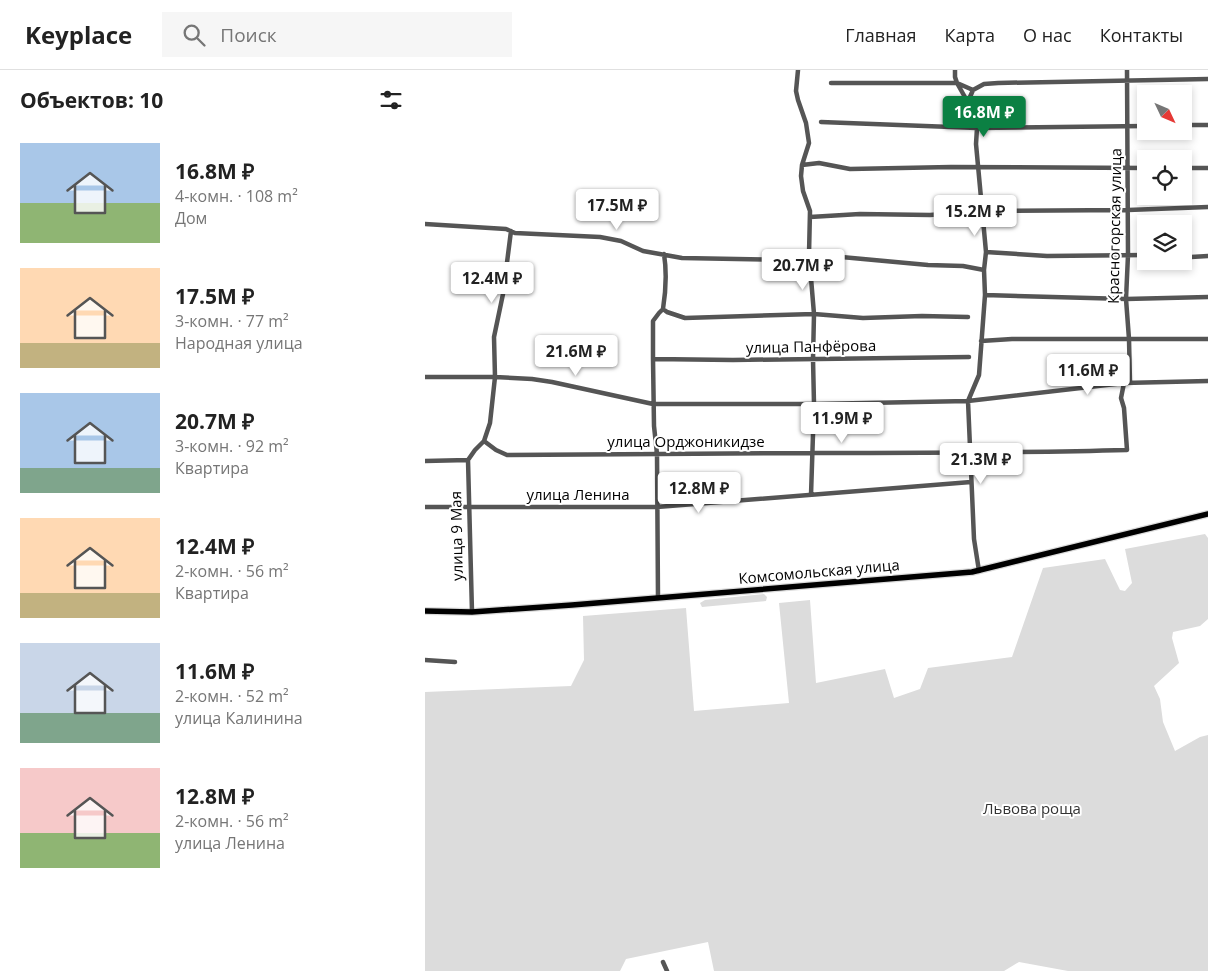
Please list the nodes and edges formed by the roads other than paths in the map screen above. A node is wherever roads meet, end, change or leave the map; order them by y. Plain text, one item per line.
1 (798, 70) edge
2 (955, 70) edge
3 (1127, 70) edge
4 (1208, 80) edge
5 (1128, 82) junction
6 (831, 83) dead end
7 (957, 84) junction
8 (973, 90) junction
9 (970, 110) junction
10 (821, 122) dead end
11 (1193, 125) edge
12 (1208, 125) edge
13 (1128, 126) junction
14 (1137, 126) edge
15 (977, 128) junction
16 (802, 165) junction
17 (979, 168) junction
18 (1128, 168) junction
19 (1137, 168) edge
20 (1192, 168) edge
21 (1208, 168) edge
22 (1208, 207) edge
23 (1128, 210) junction
24 (983, 211) junction
25 (810, 217) junction
26 (425, 224) edge
27 (511, 232) junction
28 (986, 252) junction
29 (664, 254) junction
30 (809, 254) junction
31 (1128, 255) junction
32 (1137, 255) edge
33 (1192, 256) edge
34 (1208, 256) edge
35 (984, 270) junction
36 (985, 295) junction
37 (1208, 297) edge
38 (1126, 298) junction
39 (663, 309) junction
40 (814, 314) junction
41 (968, 318) dead end
42 (1129, 339) junction
43 (1208, 339) edge
44 (981, 341) junction
45 (653, 358) junction
46 (969, 358) dead end
47 (813, 359) junction
48 (425, 377) edge
49 (495, 377) junction
50 (1208, 381) edge
51 (1124, 383) junction
52 (1130, 383) junction
53 (968, 401) junction
54 (653, 404) junction
55 (814, 404) junction
56 (484, 441) junction
57 (970, 452) junction
58 (813, 453) junction
59 (657, 454) junction
60 (468, 460) junction
61 (425, 461) edge
62 (971, 482) junction
63 (811, 495) junction
64 (425, 507) edge
65 (657, 507) junction
66 (469, 508) junction
67 (1208, 514) edge
68 (979, 571) junction
69 (658, 598) junction
70 (425, 611) edge
71 (472, 612) junction
72 (425, 660) edge
73 (455, 662) dead end
74 (663, 962) dead end
75 (667, 971) edge

1 - 16 street
2 - 7 street
3 - 5 street, Красногорская улица
4 - 5 street
5 - 8 street
5 - 13 street, Красногорская улица
6 - 7 street
7 - 8 street
7 - 9 street
8 - 9 street
9 - 15 street
10 - 15 street
11 - 12 street
13 - 14 street
13 - 15 street
13 - 18 street, Красногорская улица
15 - 17 street
16 - 17 street
16 - 25 street
17 - 18 street
17 - 24 street
18 - 19 street
18 - 23 street, Красногорская улица
20 - 21 street
22 - 23 street
23 - 24 street
23 - 31 street, Красногорская улица
24 - 25 street
24 - 28 street
25 - 30 street
26 - 27 street
27 - 29 street
27 - 49 street
28 - 31 street
28 - 35 street
29 - 30 street
29 - 39 street
30 - 35 street
30 - 40 street
31 - 32 street
31 - 38 street, Красногорская улица
33 - 34 street
35 - 36 street
36 - 38 street
36 - 44 street
37 - 38 street
38 - 42 street, Красногорская улица
39 - 40 street
39 - 45 street
40 - 41 street
40 - 47 street
42 - 43 street
42 - 44 street
42 - 52 street, Красногорская улица
44 - 53 street
45 - 47 street, улица Панфёрова
45 - 54 street
46 - 47 street, улица Панфёрова
47 - 55 street
48 - 49 street
49 - 54 street
49 - 56 street
50 - 52 street
51 - 52 street
51 - 53 street
51 - 57 street, улица Орджоникидзе
53 - 55 street
53 - 57 street
54 - 55 street
54 - 59 street
55 - 58 street
56 - 59 street, улица Орджоникидзе
56 - 60 street
57 - 58 street, улица Орджоникидзе
57 - 62 street
58 - 59 street, улица Орджоникидзе
58 - 63 street
59 - 65 street
60 - 61 street
60 - 66 street, улица 9 Мая
62 - 63 street, улица Ленина
62 - 68 street
63 - 65 street, улица Ленина
64 - 66 street, улица Ленина
65 - 66 street, улица Ленина
65 - 69 street
66 - 71 street, улица 9 Мая
67 - 68 main road, Комсомольская улица
68 - 69 main road, Комсомольская улица
69 - 71 main road, Комсомольская улица
70 - 71 main road, Комсомольская улица
72 - 73 street
74 - 75 street

